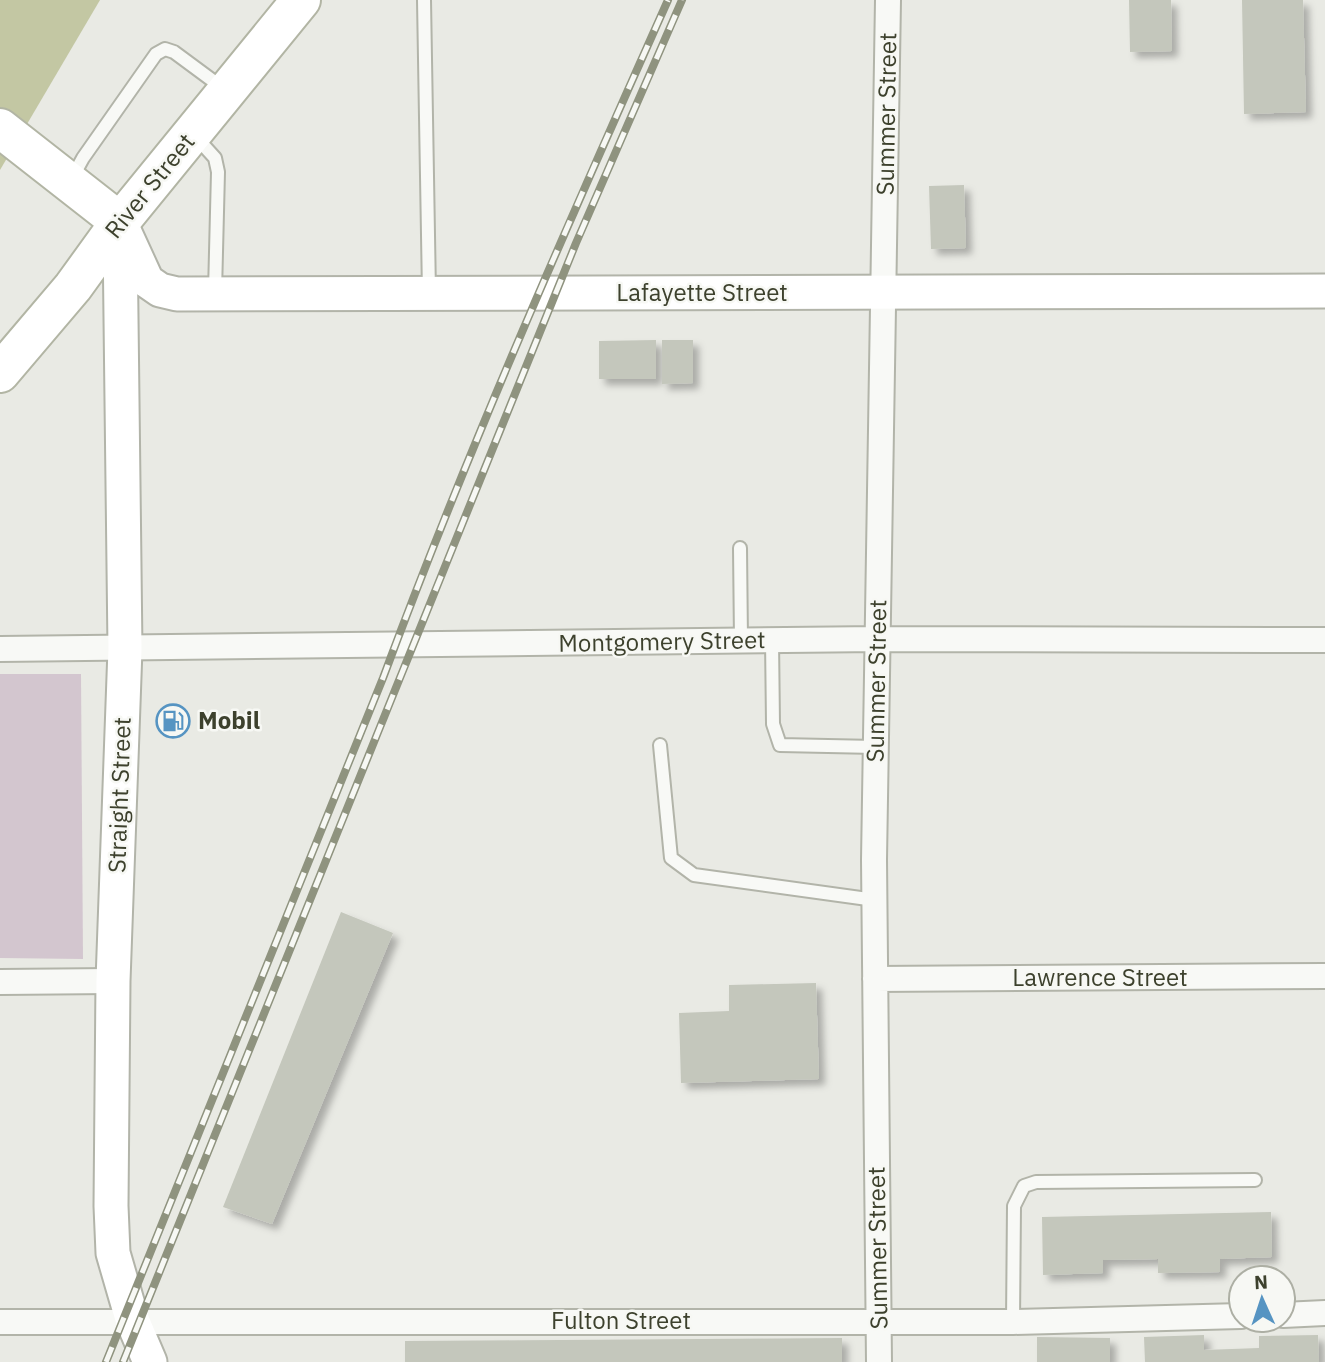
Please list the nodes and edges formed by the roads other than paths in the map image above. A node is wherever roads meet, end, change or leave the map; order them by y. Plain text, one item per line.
1 (424, 0) edge
2 (888, 0) edge
3 (298, 1) edge
4 (227, 91) junction
5 (0, 128) edge
6 (192, 134) junction
7 (69, 183) junction
8 (120, 222) junction
9 (1325, 291) edge
10 (429, 293) junction
11 (884, 293) junction
12 (215, 294) junction
13 (0, 373) edge
14 (740, 548) dead end
15 (878, 639) junction
16 (741, 640) junction
17 (772, 640) junction
18 (1325, 640) edge
19 (0, 649) edge
20 (125, 649) junction
21 (660, 745) dead end
22 (876, 747) junction
23 (874, 900) junction
24 (1325, 976) edge
25 (875, 979) junction
26 (0, 982) edge
27 (113, 982) junction
28 (1255, 1180) dead end
29 (1325, 1314) edge
30 (1297, 1315) edge
31 (1227, 1316) edge
32 (878, 1321) junction
33 (0, 1322) edge
34 (133, 1322) junction
35 (1013, 1322) junction
36 (150, 1362) edge
37 (879, 1362) edge

1 - 10 lane
2 - 11 street, Summer Street
3 - 4 main road, River Street
4 - 6 main road, River Street
4 - 7 lane
5 - 7 main road
6 - 8 main road, River Street
6 - 12 lane
7 - 8 main road
8 - 12 main road, Lafayette Street
8 - 13 main road, River Street
8 - 20 main road, Straight Street
9 - 11 main road, Lafayette Street
10 - 11 main road, Lafayette Street
10 - 12 main road, Lafayette Street
11 - 15 street, Summer Street
14 - 16 lane
15 - 17 street, Montgomery Street
15 - 18 street, Montgomery Street
15 - 22 street, Summer Street
16 - 17 street, Montgomery Street
16 - 20 street, Montgomery Street
17 - 22 lane
19 - 20 street, Montgomery Street
20 - 27 main road, Straight Street
21 - 23 lane
22 - 23 street, Summer Street
23 - 25 street, Summer Street
24 - 25 street, Lawrence Street
25 - 32 street, Summer Street
26 - 27 street
27 - 34 main road, Straight Street
28 - 35 lane
29 - 30 street
31 - 35 street, Fulton Street
32 - 34 street, Fulton Street
32 - 35 street, Fulton Street
32 - 37 street, Summer Street
33 - 34 street, Fulton Street
34 - 36 main road, Straight Street

